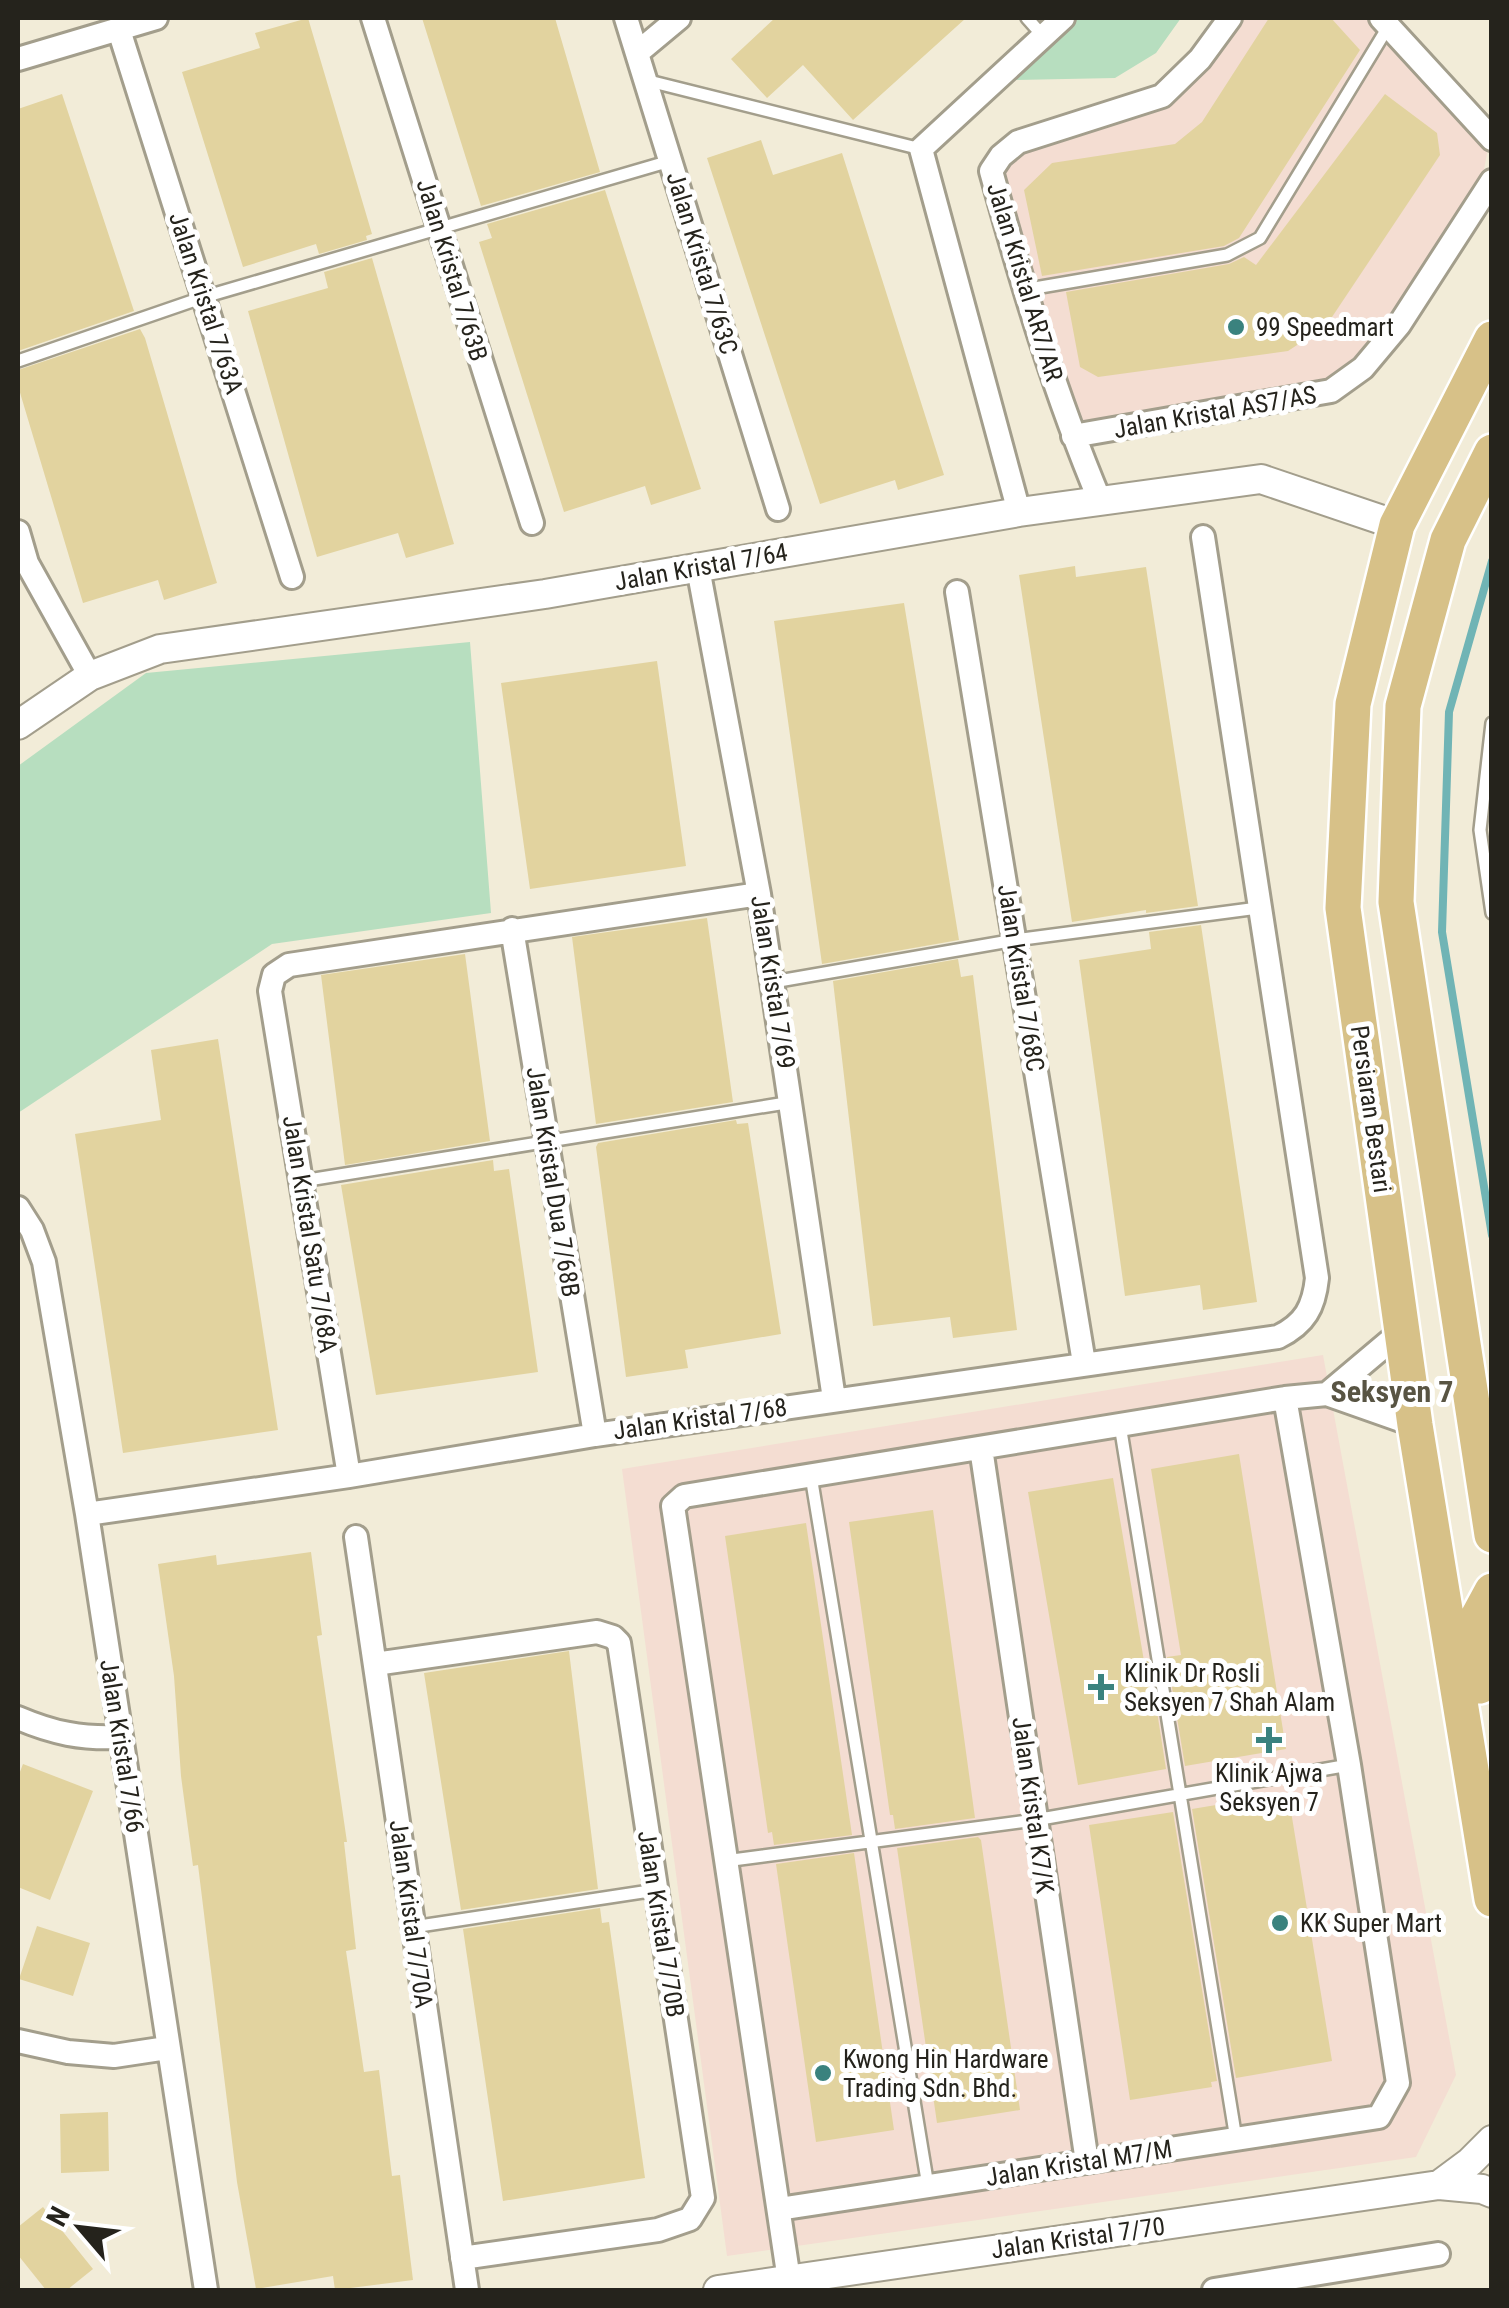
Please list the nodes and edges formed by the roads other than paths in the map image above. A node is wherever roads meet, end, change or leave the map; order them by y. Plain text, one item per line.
1 (156, 18) edge
2 (373, 18) edge
3 (626, 18) edge
4 (679, 18) edge
5 (1027, 18) edge
6 (1063, 18) edge
7 (1230, 18) edge
8 (1384, 22) edge
9 (119, 30) junction
10 (1043, 36) junction
11 (637, 53) junction
12 (18, 60) edge
13 (645, 80) junction
14 (1492, 139) edge
15 (921, 150) junction
16 (670, 162) junction
17 (1492, 181) edge
18 (440, 230) junction
19 (1023, 290) junction
20 (204, 298) junction
21 (1492, 339) edge
22 (18, 361) edge
23 (1073, 436) junction
24 (1492, 452) edge
25 (1100, 501) junction
26 (778, 509) dead end
27 (1019, 512) junction
28 (532, 524) dead end
29 (1397, 525) junction
30 (18, 532) edge
31 (1203, 537) dead end
32 (698, 568) junction
33 (292, 577) dead end
34 (957, 592) dead end
35 (90, 676) junction
36 (1492, 723) edge
37 (18, 725) edge
38 (759, 894) junction
39 (1258, 908) junction
40 (1492, 913) edge
41 (512, 930) junction
42 (1015, 940) junction
43 (773, 982) junction
44 (792, 1102) junction
45 (546, 1140) junction
46 (302, 1181) junction
47 (18, 1208) edge
48 (1403, 1330) junction
49 (1084, 1363) junction
50 (1327, 1394) junction
51 (1286, 1398) junction
52 (834, 1399) junction
53 (1120, 1425) junction
54 (1416, 1426) junction
55 (595, 1435) junction
56 (1476, 1437) junction
57 (980, 1448) junction
58 (1492, 1472) edge
59 (349, 1476) junction
60 (811, 1476) junction
61 (86, 1514) junction
62 (1492, 1535) edge
63 (356, 1537) dead end
64 (1492, 1591) edge
65 (374, 1664) junction
66 (18, 1718) edge
67 (121, 1737) junction
68 (1349, 1766) junction
69 (1182, 1794) junction
70 (1035, 1820) junction
71 (870, 1842) junction
72 (1492, 1856) edge
73 (725, 1861) junction
74 (656, 1890) junction
75 (1492, 1900) edge
76 (413, 1927) junction
77 (18, 2042) edge
78 (166, 2048) junction
79 (1236, 2139) junction
80 (1492, 2140) edge
81 (1087, 2162) junction
82 (1439, 2185) junction
83 (928, 2186) junction
84 (1492, 2193) edge
85 (778, 2209) junction
86 (1438, 2254) dead end
87 (462, 2258) junction
88 (789, 2280) junction
89 (206, 2290) edge
90 (467, 2290) edge
91 (718, 2290) edge
92 (1214, 2290) edge

1 - 9 street
2 - 18 street, Jalan Kristal 7/63B
3 - 11 street, Jalan Kristal 7/63C
4 - 11 street
5 - 10 lane
6 - 10 street
7 - 19 street, Jalan Kristal AR7/AR
8 - 14 street
8 - 19 lane
9 - 12 street
9 - 20 street, Jalan Kristal 7/63A
10 - 15 street
11 - 13 street, Jalan Kristal 7/63C
13 - 15 lane
13 - 16 street, Jalan Kristal 7/63C
15 - 27 street
16 - 18 lane
16 - 26 street, Jalan Kristal 7/63C
17 - 23 street, Jalan Kristal AS7/AS
18 - 20 lane
18 - 28 street, Jalan Kristal 7/63B
19 - 23 street, Jalan Kristal AR7/AR
20 - 22 lane
20 - 33 street, Jalan Kristal 7/63A
21 - 29 main road, Persiaran Bestari
23 - 25 street, Jalan Kristal AR7/AR
24 - 56 main road
25 - 27 street, Jalan Kristal 7/64
25 - 29 street, Jalan Kristal 7/64
27 - 32 street, Jalan Kristal 7/64
29 - 48 main road, Persiaran Bestari
30 - 35 street
31 - 39 street
32 - 35 street, Jalan Kristal 7/64
32 - 38 street, Jalan Kristal 7/69
34 - 42 street, Jalan Kristal 7/68C
35 - 37 street, Jalan Kristal 7/64
36 - 40 lane
38 - 41 street
38 - 43 street, Jalan Kristal 7/69
39 - 42 lane
39 - 49 street, Jalan Kristal 7/68
41 - 45 street, Jalan Kristal Dua 7/68B
41 - 46 street, Jalan Kristal Satu 7/68A
42 - 43 lane
42 - 49 street, Jalan Kristal 7/68C
43 - 44 street, Jalan Kristal 7/69
44 - 45 lane
44 - 52 street, Jalan Kristal 7/69
45 - 46 lane
45 - 55 street, Jalan Kristal Dua 7/68B
46 - 59 street, Jalan Kristal Satu 7/68A
47 - 61 street, Jalan Kristal 7/66
48 - 50 street
48 - 54 main road, Persiaran Bestari
49 - 52 street, Jalan Kristal 7/68
50 - 51 street
50 - 54 street
51 - 53 street
51 - 68 street
52 - 55 street, Jalan Kristal 7/68
53 - 57 street
53 - 69 lane
54 - 75 main road, Persiaran Bestari
55 - 59 street, Jalan Kristal 7/68
56 - 58 main road
56 - 62 main road
57 - 60 street
57 - 70 street, Jalan Kristal K7/K
59 - 61 street, Jalan Kristal 7/68
60 - 71 lane
60 - 73 street
61 - 67 street, Jalan Kristal 7/66
63 - 65 street, Jalan Kristal 7/70A
64 - 72 main road
65 - 74 street, Jalan Kristal 7/70B
65 - 76 street, Jalan Kristal 7/70A
66 - 67 street
67 - 78 street, Jalan Kristal 7/66
68 - 69 lane
68 - 79 street, Jalan Kristal M7/M
69 - 70 lane
69 - 79 lane
70 - 71 lane
70 - 81 street, Jalan Kristal K7/K
71 - 73 lane
71 - 83 lane
73 - 85 street
74 - 76 lane
74 - 87 street, Jalan Kristal 7/70B
76 - 87 street, Jalan Kristal 7/70A
77 - 78 street
78 - 89 street, Jalan Kristal 7/66
79 - 81 street, Jalan Kristal M7/M
80 - 82 street
81 - 83 street, Jalan Kristal M7/M
82 - 84 street, Jalan Kristal 7/70
82 - 88 street, Jalan Kristal 7/70
83 - 85 street, Jalan Kristal M7/M
85 - 88 street
86 - 92 street
87 - 90 street, Jalan Kristal 7/70A
88 - 91 street, Jalan Kristal 7/70

